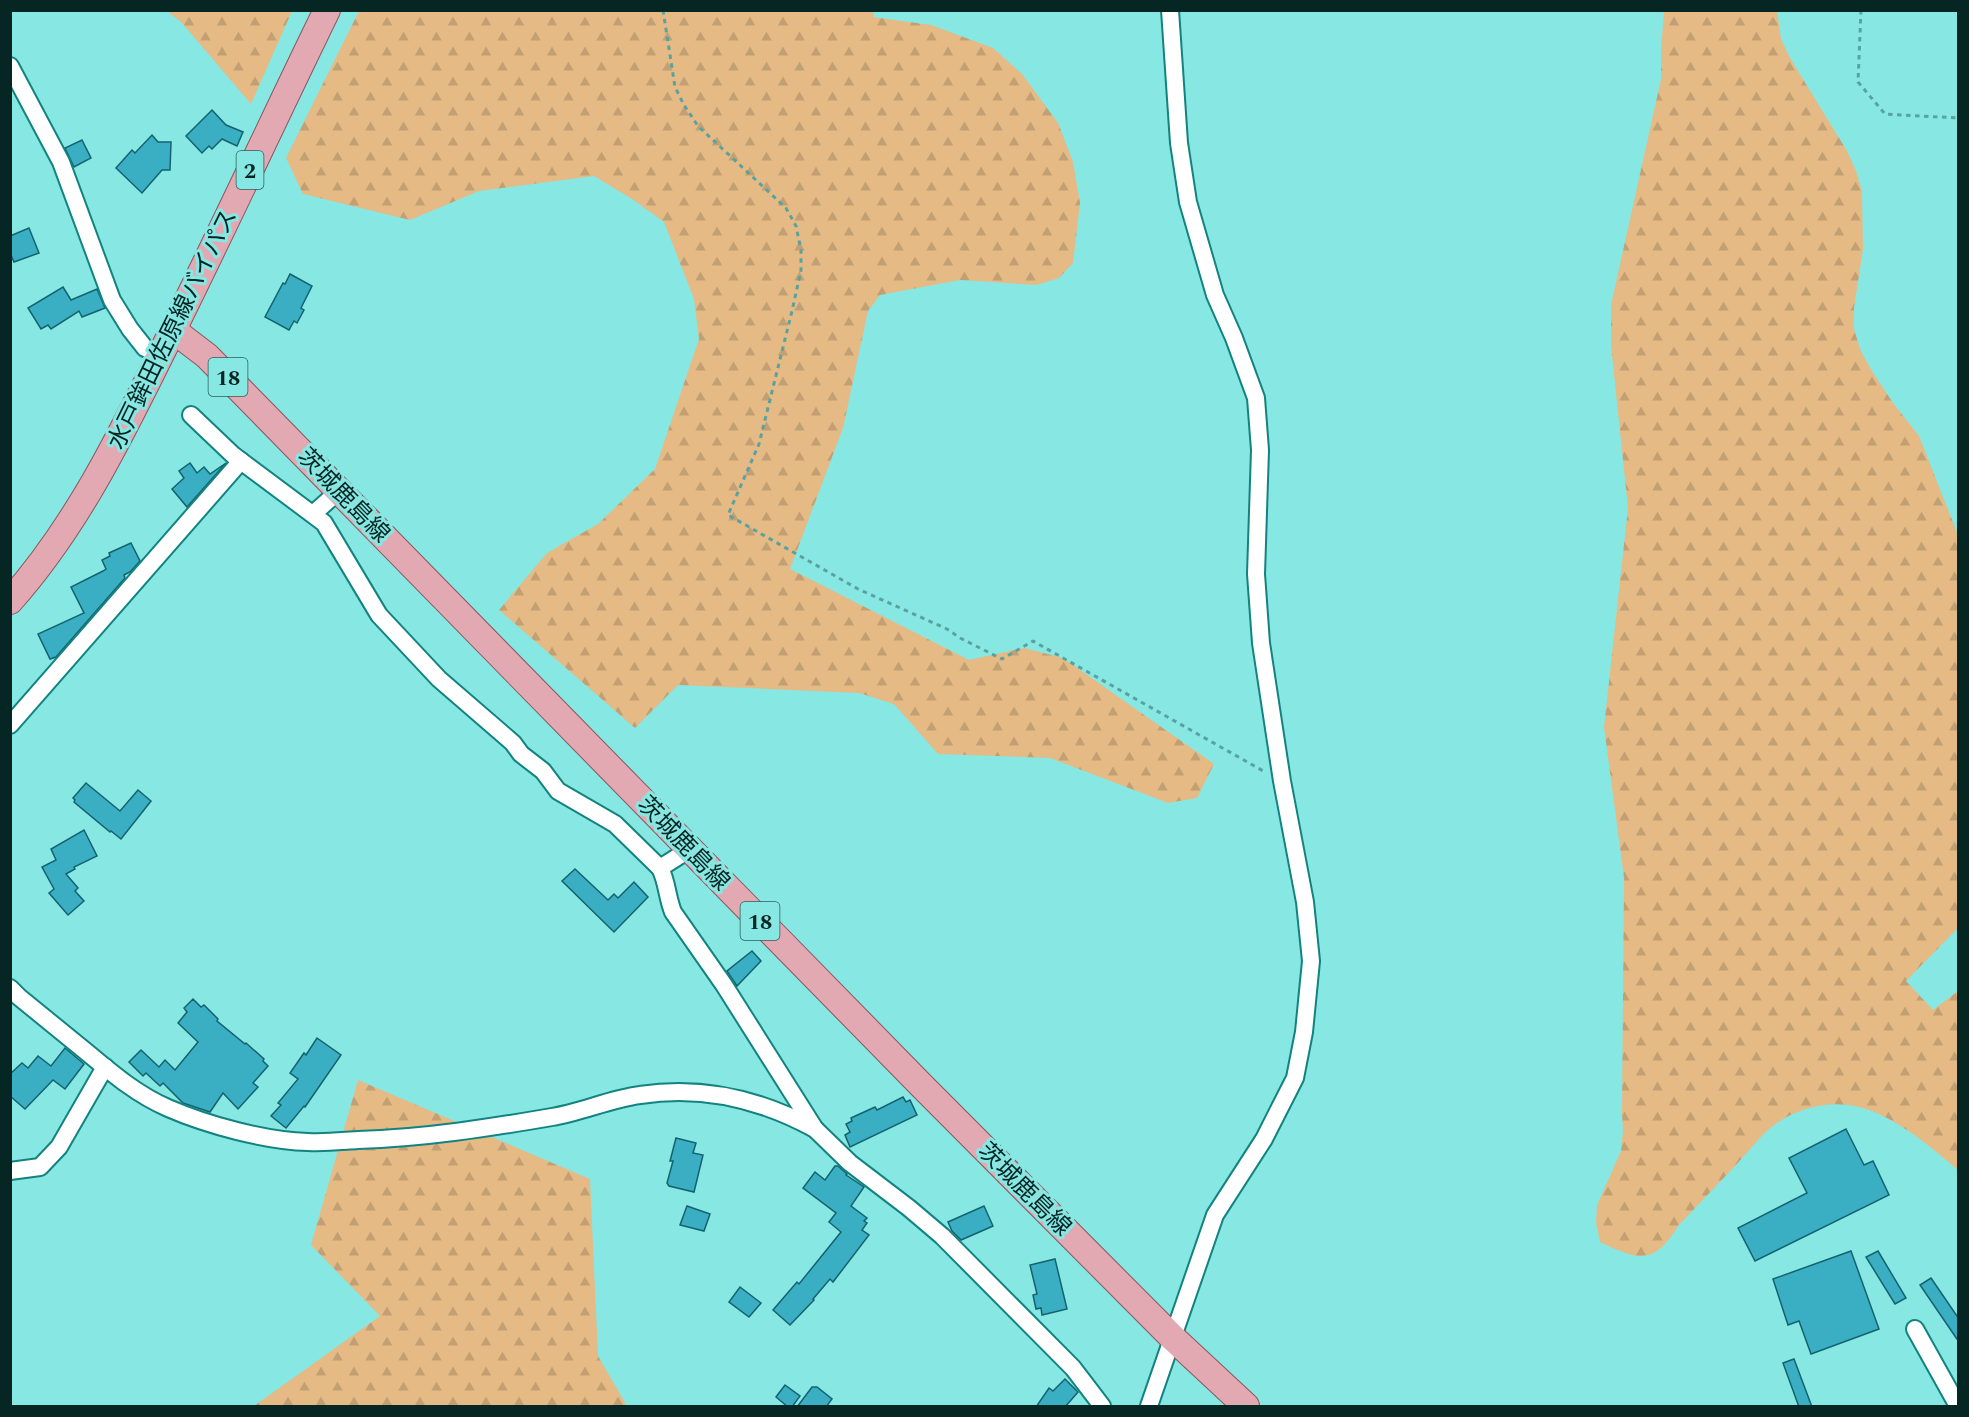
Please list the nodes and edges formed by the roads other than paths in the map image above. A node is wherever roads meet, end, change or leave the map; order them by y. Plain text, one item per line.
1 (327, 10) edge
2 (1170, 10) edge
3 (10, 66) edge
4 (173, 330) junction
5 (160, 355) junction
6 (191, 415) dead end
7 (241, 461) junction
8 (340, 490) junction
9 (313, 514) junction
10 (10, 601) edge
11 (10, 725) edge
12 (690, 849) junction
13 (660, 868) junction
14 (10, 988) edge
15 (105, 1067) junction
16 (815, 1128) junction
17 (10, 1170) edge
18 (1915, 1329) dead end
19 (1174, 1339) junction
20 (1102, 1407) edge
21 (1149, 1407) edge
22 (1246, 1407) edge
23 (1958, 1407) edge

1 - 4 main road, 水戸鉾田佐原線バイパス / 2
2 - 19 street
3 - 5 street
4 - 5 main road, 水戸鉾田佐原線バイパス / 2
4 - 8 main road, 茨城鹿島線 / 18
5 - 10 main road, 水戸鉾田佐原線バイパス / 2
6 - 7 street
7 - 9 street
7 - 11 street
8 - 9 street
8 - 12 main road, 茨城鹿島線 / 18
9 - 13 street
12 - 13 street
12 - 19 main road, 茨城鹿島線 / 18
13 - 16 street
14 - 15 street
15 - 16 street
15 - 17 street
16 - 20 street
18 - 23 street
19 - 21 street
19 - 22 main road, 茨城鹿島線 / 18

